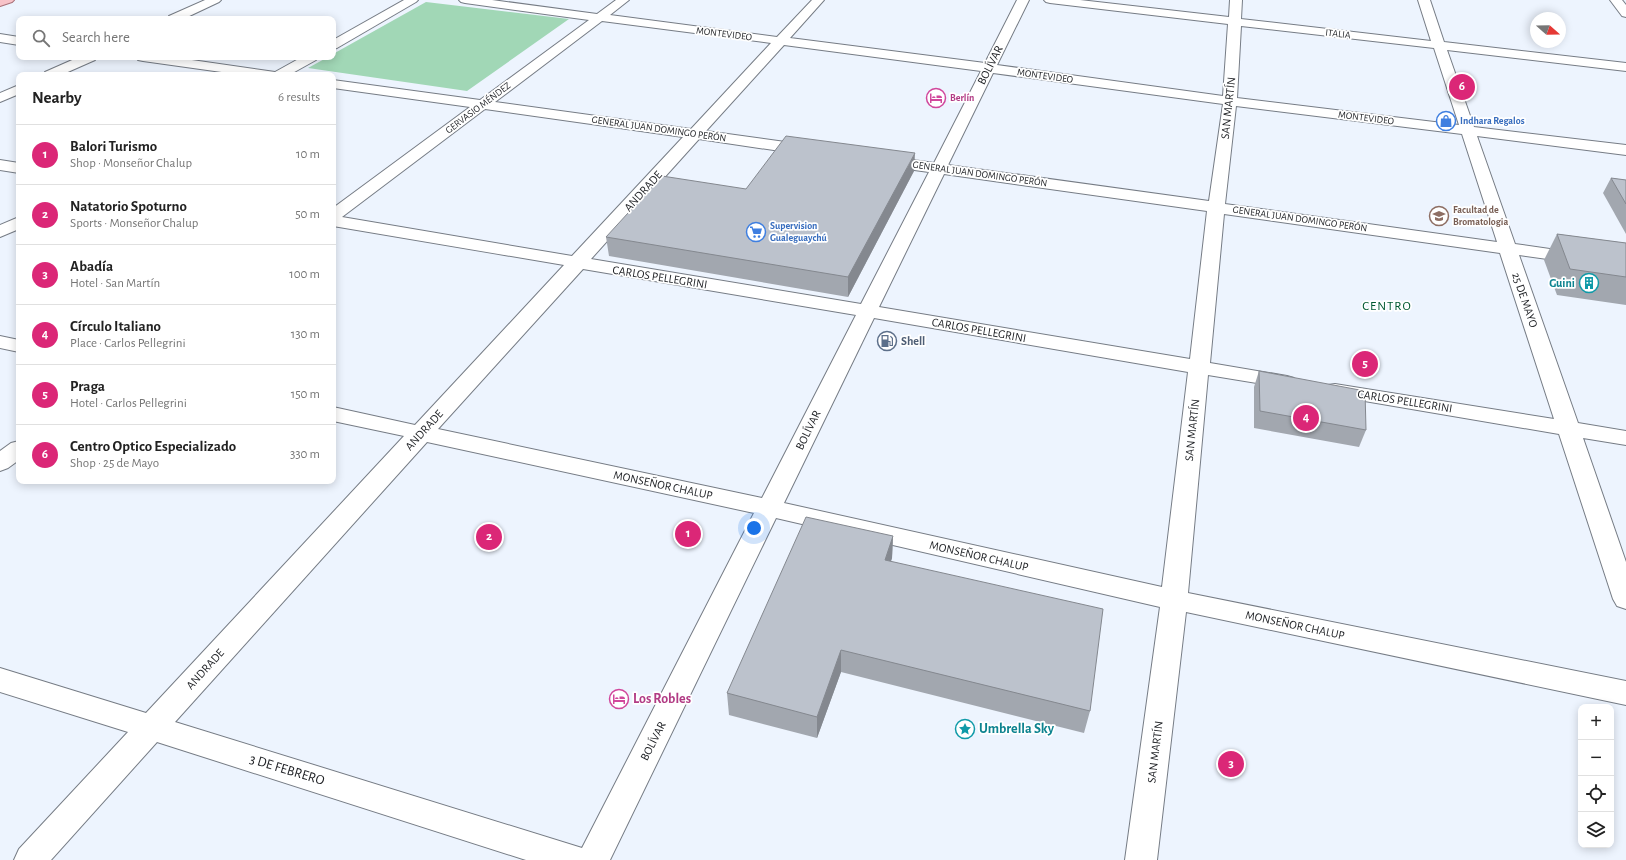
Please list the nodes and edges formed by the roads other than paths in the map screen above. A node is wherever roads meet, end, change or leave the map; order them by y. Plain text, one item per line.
1 (8, 0) edge
2 (215, 0) edge
3 (412, 0) edge
4 (465, 0) edge
5 (623, 0) edge
6 (818, 0) edge
7 (1023, 0) edge
8 (1050, 0) edge
9 (1236, 0) edge
10 (1424, 0) edge
11 (1616, 0) edge
12 (0, 3) edge
13 (1626, 13) edge
14 (180, 16) edge
15 (599, 18) junction
16 (1235, 22) junction
17 (0, 38) edge
18 (16, 40) edge
19 (780, 41) junction
20 (336, 42) edge
21 (1439, 46) junction
22 (83, 60) edge
23 (164, 60) edge
24 (306, 60) edge
25 (1626, 67) edge
26 (989, 68) junction
27 (57, 72) edge
28 (250, 72) edge
29 (284, 72) edge
30 (336, 84) edge
31 (16, 90) edge
32 (0, 98) edge
33 (1230, 101) junction
34 (482, 105) junction
35 (1468, 130) junction
36 (695, 134) junction
37 (1626, 150) edge
38 (821, 152) edge
39 (868, 159) edge
40 (0, 165) edge
41 (16, 168) edge
42 (938, 168) junction
43 (1216, 207) junction
44 (336, 214) edge
45 (336, 221) edge
46 (16, 224) edge
47 (0, 232) edge
48 (1508, 248) junction
49 (577, 263) junction
50 (1626, 265) edge
51 (867, 311) junction
52 (0, 342) edge
53 (16, 345) edge
54 (1199, 367) junction
55 (336, 415) edge
56 (1569, 428) junction
57 (421, 433) junction
58 (1626, 438) edge
59 (16, 450) edge
60 (0, 463) edge
61 (769, 508) junction
62 (1626, 599) edge
63 (1174, 600) junction
64 (0, 680) edge
65 (1626, 693) edge
66 (152, 728) junction
67 (30, 860) edge
68 (574, 860) edge
69 (593, 860) edge
70 (1141, 860) edge

1 - 12 main road
2 - 14 street
3 - 20 street
4 - 15 street, MONTEVIDEO
5 - 15 street, GERVASIO MÉNDEZ
6 - 19 street, ANDRADE
7 - 26 street, BOLÍVAR
8 - 16 street, ITALIA
9 - 16 street, SAN MARTÍN
10 - 21 street, 25 DE MAYO
11 - 13 street
15 - 19 street, MONTEVIDEO
15 - 34 street, GERVASIO MÉNDEZ
16 - 21 street, ITALIA
16 - 33 street, SAN MARTÍN
17 - 18 street
19 - 26 street, MONTEVIDEO
19 - 36 street, ANDRADE
21 - 25 street, ITALIA
21 - 35 street, 25 DE MAYO
22 - 27 street
23 - 28 street
24 - 29 street
26 - 33 street, MONTEVIDEO
26 - 42 street, BOLÍVAR
30 - 34 street, GENERAL JUAN DOMINGO PERÓN
31 - 32 street
33 - 35 street, MONTEVIDEO
33 - 43 street, SAN MARTÍN
34 - 36 street, GENERAL JUAN DOMINGO PERÓN
34 - 44 street, GERVASIO MÉNDEZ
35 - 37 street, MONTEVIDEO
35 - 48 street, 25 DE MAYO
36 - 38 street, GENERAL JUAN DOMINGO PERÓN
36 - 49 street, ANDRADE
39 - 42 street, GENERAL JUAN DOMINGO PERÓN
40 - 41 street
42 - 43 street, GENERAL JUAN DOMINGO PERÓN
42 - 51 street, BOLÍVAR
43 - 48 street, GENERAL JUAN DOMINGO PERÓN
43 - 54 street, SAN MARTÍN
45 - 49 street, CARLOS PELLEGRINI
46 - 47 street
48 - 50 street, GENERAL JUAN DOMINGO PERÓN
48 - 56 street, 25 DE MAYO
49 - 51 street, CARLOS PELLEGRINI
49 - 57 street, ANDRADE
51 - 54 street, CARLOS PELLEGRINI
51 - 61 street, BOLÍVAR
52 - 53 street
54 - 56 street, CARLOS PELLEGRINI
54 - 63 street, SAN MARTÍN
55 - 57 street, MONSEÑOR CHALUP
56 - 58 street, CARLOS PELLEGRINI
56 - 62 street, 25 DE MAYO
57 - 61 street, MONSEÑOR CHALUP
57 - 66 street, ANDRADE
59 - 60 street
61 - 63 street, MONSEÑOR CHALUP
61 - 69 street, BOLÍVAR
63 - 65 street, MONSEÑOR CHALUP
63 - 70 street, SAN MARTÍN
64 - 66 street, 3 DE FEBRERO
66 - 67 street, ANDRADE
66 - 68 street, 3 DE FEBRERO

